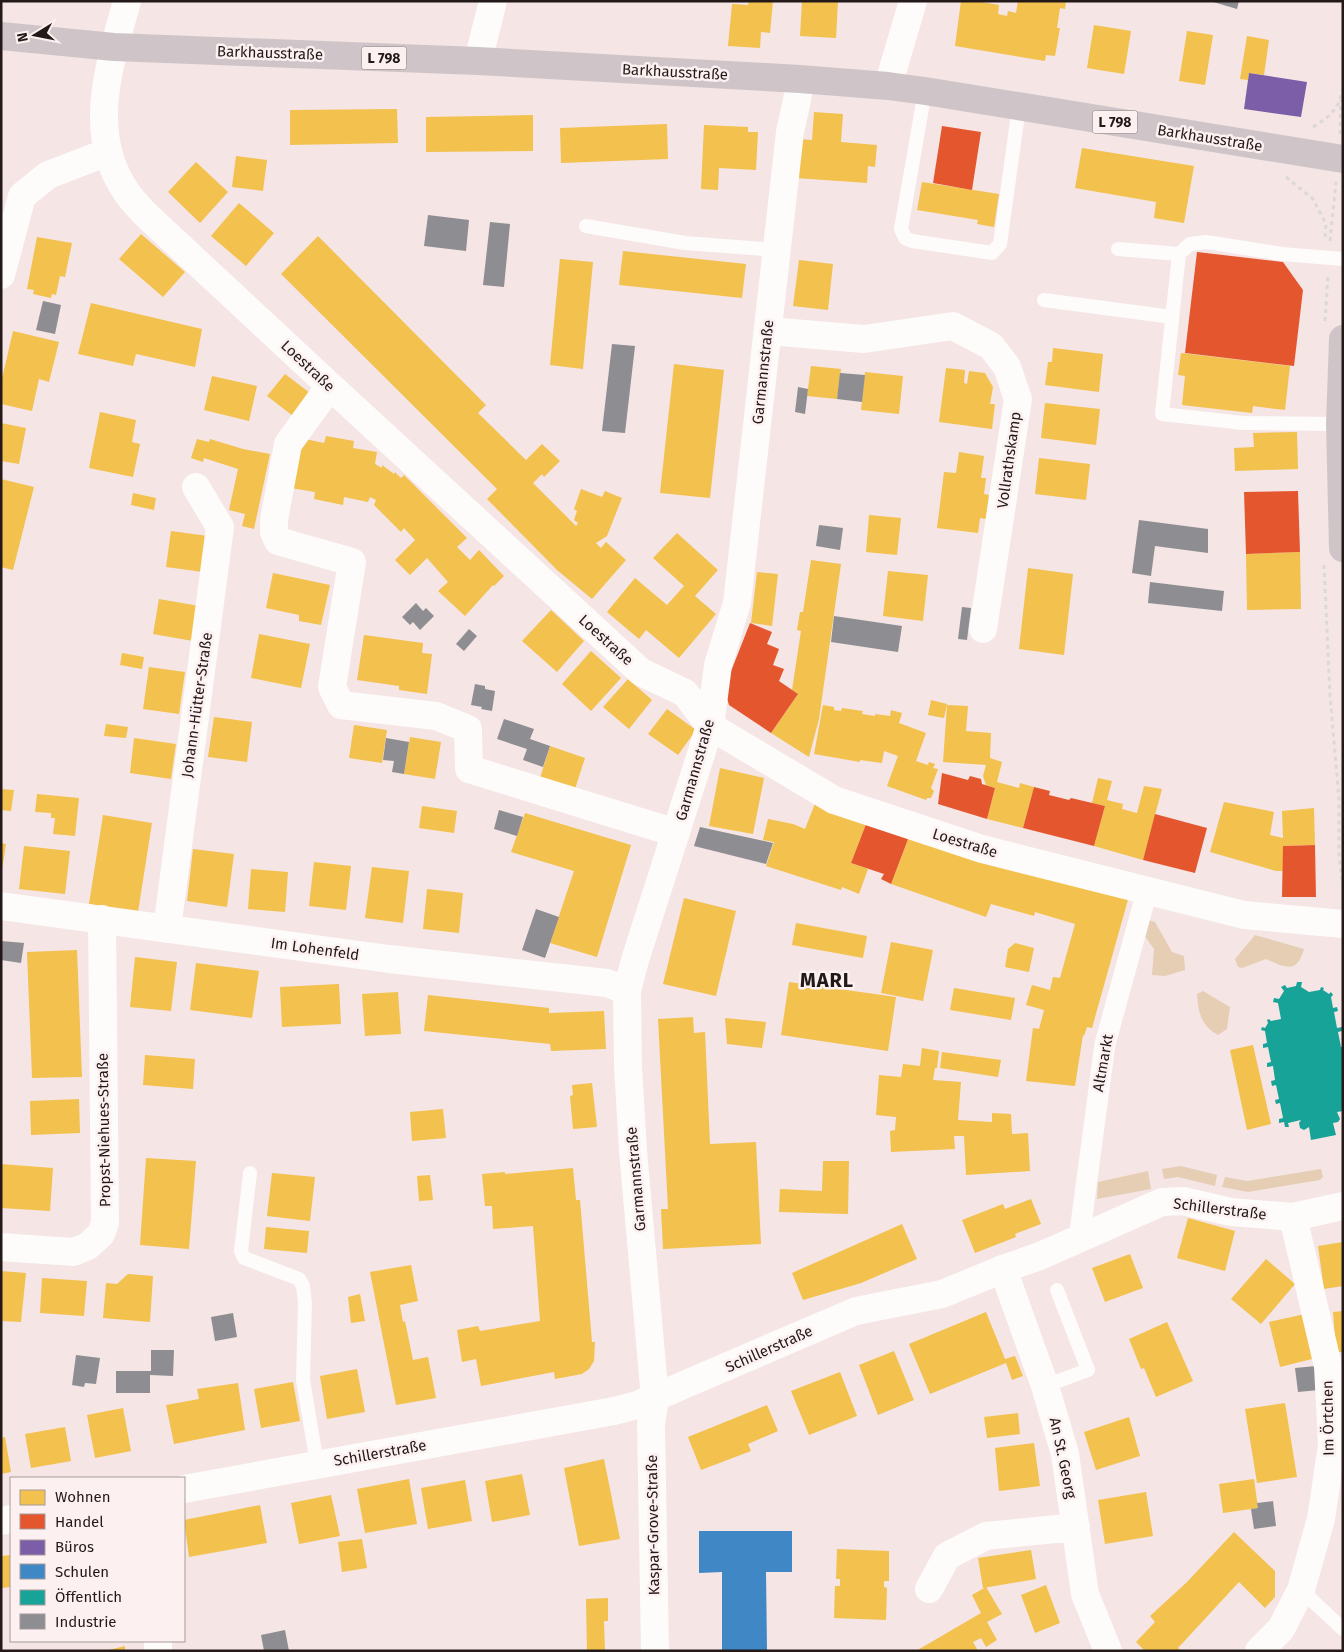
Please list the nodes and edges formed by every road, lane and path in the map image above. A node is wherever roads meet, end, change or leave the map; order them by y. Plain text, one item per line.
1 (127, 1) edge
2 (493, 1) edge
3 (913, 1) edge
4 (1, 36) edge
5 (114, 47) junction
6 (478, 61) junction
7 (800, 79) junction
8 (888, 86) junction
9 (925, 91) junction
10 (1019, 107) junction
11 (108, 152) junction
12 (1343, 159) edge
13 (1283, 175) dead end
14 (586, 226) dead end
15 (1118, 248) dead end
16 (777, 250) junction
17 (1179, 254) junction
18 (1328, 258) junction
19 (1343, 259) edge
20 (1, 275) edge
21 (1044, 300) dead end
22 (1172, 317) junction
23 (768, 330) junction
24 (1334, 330) edge
25 (330, 386) junction
26 (1340, 424) junction
27 (196, 487) dead end
28 (1333, 555) edge
29 (983, 629) dead end
30 (710, 726) junction
31 (676, 833) junction
32 (1343, 887) edge
33 (1147, 891) junction
34 (1, 906) edge
35 (102, 919) junction
36 (1343, 924) edge
37 (167, 929) junction
38 (628, 991) junction
39 (250, 1173) dead end
40 (1343, 1206) edge
41 (1293, 1217) junction
42 (1079, 1240) junction
43 (1, 1247) edge
44 (1003, 1269) junction
45 (1057, 1290) dead end
46 (1045, 1386) junction
47 (655, 1399) junction
48 (317, 1464) junction
49 (185, 1489) edge
50 (1076, 1527) junction
51 (930, 1590) dead end
52 (1301, 1590) junction
53 (1343, 1629) edge
54 (655, 1651) edge
55 (1108, 1651) edge
56 (1259, 1651) edge

1 - 5 street, Loestraße
2 - 6 street
3 - 8 street
4 - 5 main road, Barkhausstraße / L 798
5 - 6 main road, Barkhausstraße / L 798
5 - 11 street, Loestraße
6 - 7 main road, Barkhausstraße / L 798
7 - 8 main road, Barkhausstraße / L 798
7 - 16 street, Garmannstraße
8 - 9 main road, Barkhausstraße / L 798
9 - 10 main road, Barkhausstraße / L 798
9 - 10 lane
10 - 12 main road, Barkhausstraße / L 798
11 - 20 street
11 - 25 street, Loestraße
13 - 18 path
14 - 16 lane
15 - 17 lane
16 - 23 street, Garmannstraße
17 - 18 lane
17 - 22 lane
18 - 19 lane
18 - 24 path
21 - 22 lane
22 - 26 lane
23 - 29 street, Vollrathskamp
23 - 30 street, Garmannstraße
24 - 26 main road
25 - 30 street, Loestraße
25 - 31 street
26 - 28 main road
27 - 37 street, Johann-Hütter-Straße
28 - 32 path
30 - 31 street, Garmannstraße
30 - 33 street, Loestraße
31 - 38 street, Garmannstraße
33 - 36 street, Loestraße
33 - 42 street, Altmarkt
34 - 35 street, Im Lohenfeld
35 - 37 street, Im Lohenfeld
35 - 43 street, Propst-Niehues-Straße
37 - 38 street, Im Lohenfeld
38 - 47 street, Garmannstraße
39 - 48 lane
40 - 41 street, Schillerstraße
41 - 42 street, Schillerstraße
41 - 52 street, Im Örtchen
42 - 44 street, Schillerstraße
44 - 46 street, An St. Georg
44 - 47 street, Schillerstraße
45 - 46 lane
46 - 50 street, An St. Georg
47 - 48 street, Schillerstraße
47 - 54 street, Kaspar-Grove-Straße
48 - 49 street, Schillerstraße
50 - 51 street
50 - 55 street, An St. Georg
52 - 53 lane
52 - 56 street, Im Örtchen

